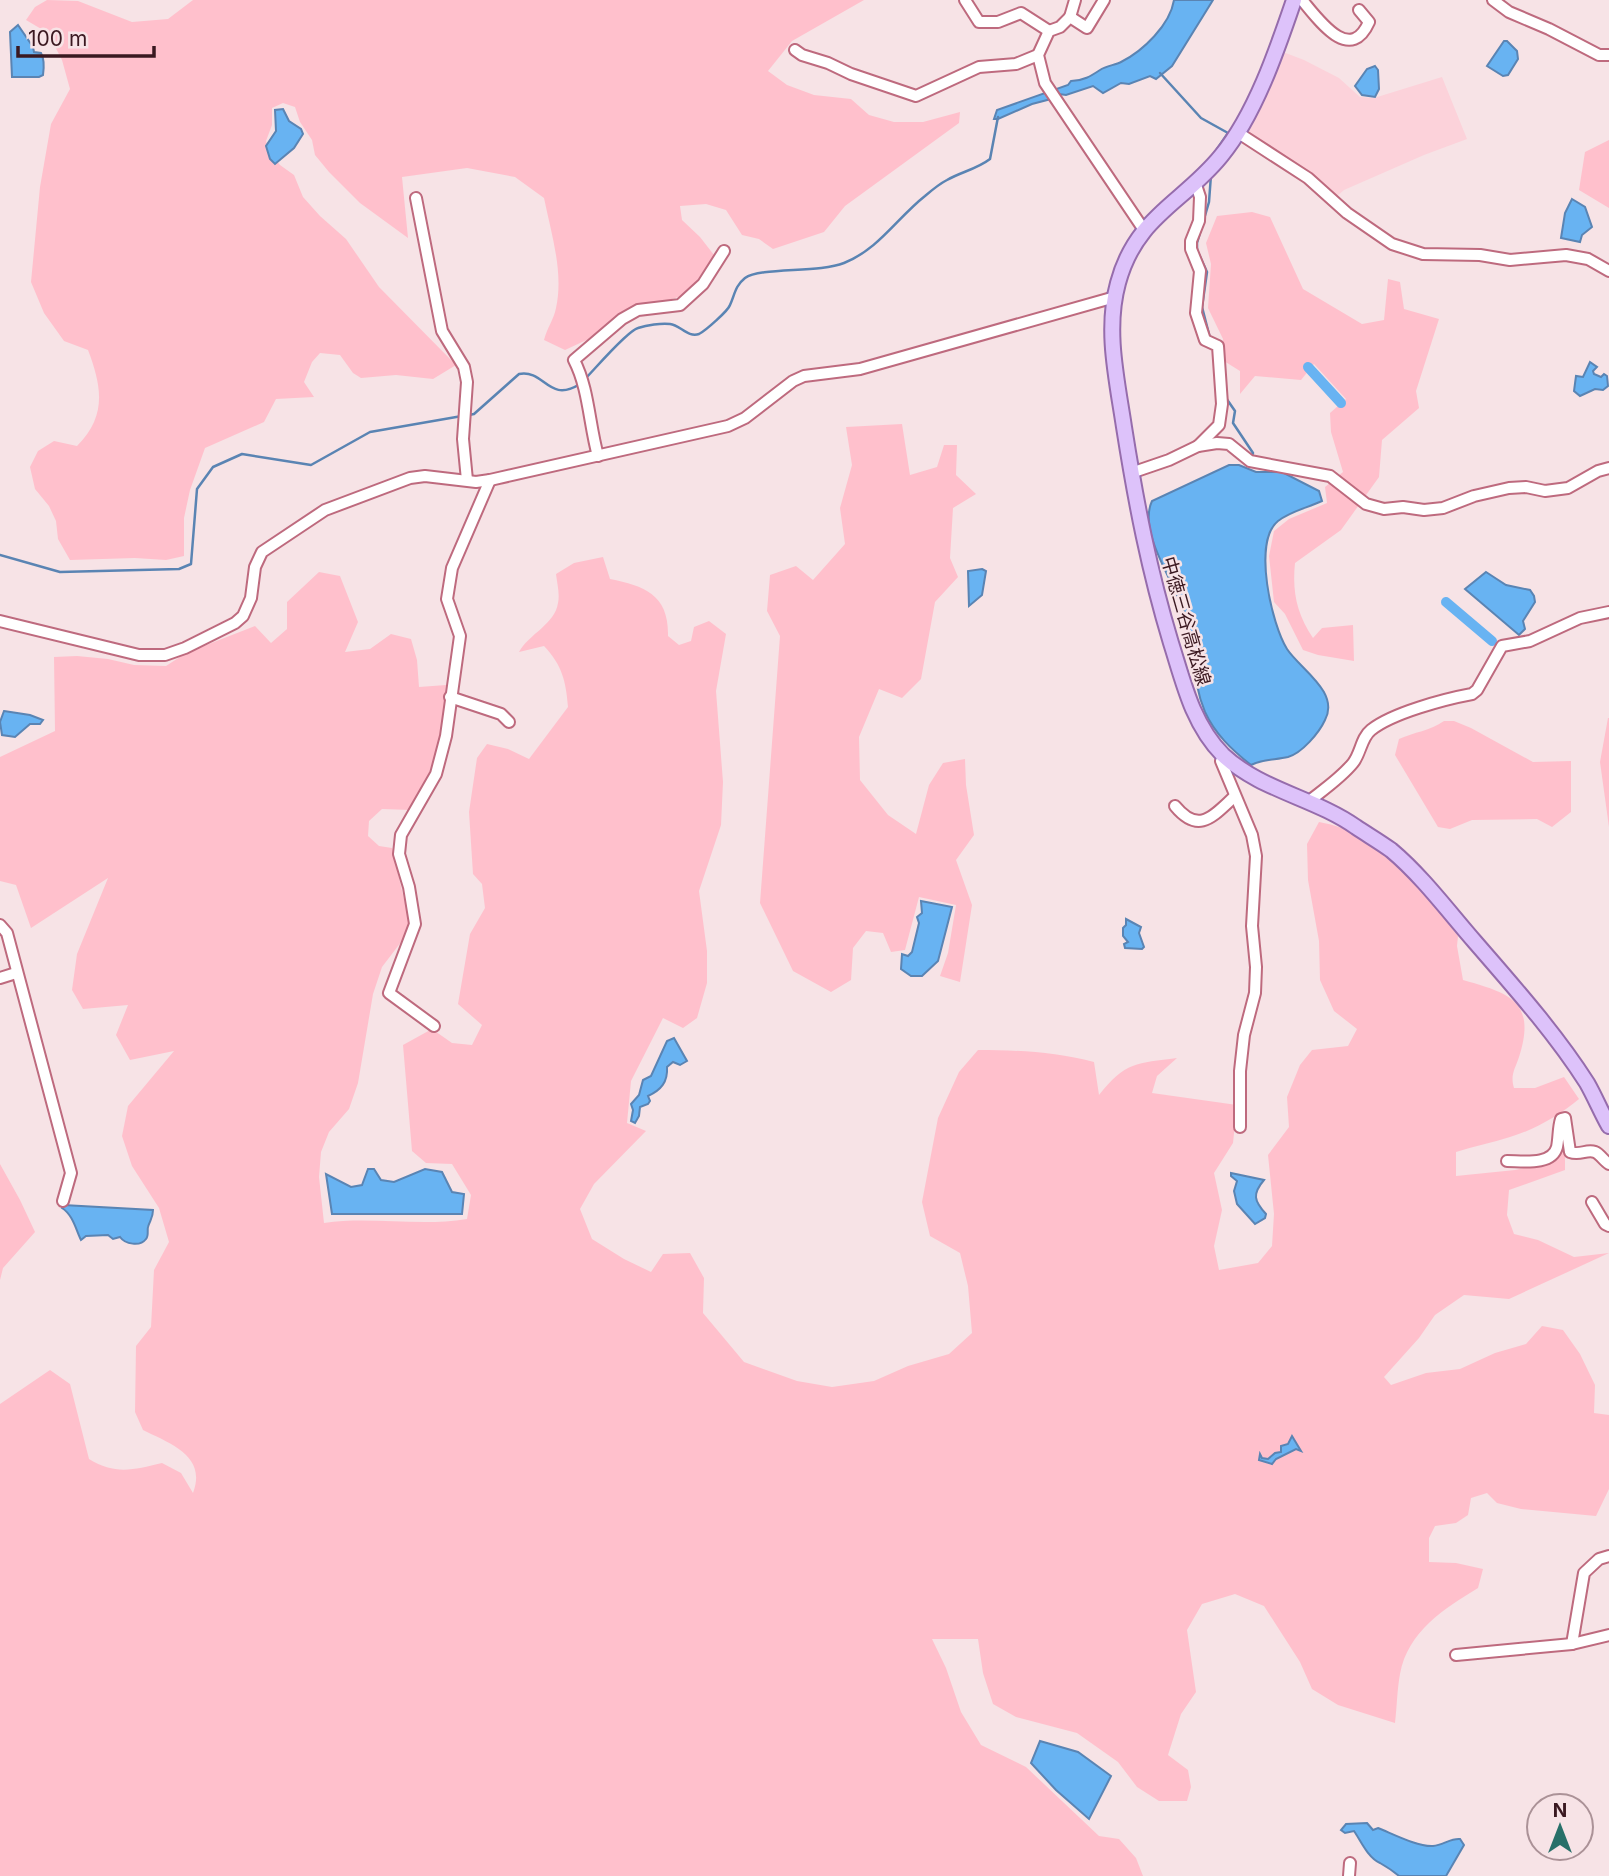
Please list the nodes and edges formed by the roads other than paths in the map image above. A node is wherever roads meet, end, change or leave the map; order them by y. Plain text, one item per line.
1 (965, 0) edge
2 (1075, 0) edge
3 (1104, 0) edge
4 (1294, 0) edge
5 (1302, 0) edge
6 (1493, 0) edge
7 (1359, 10) dead end
8 (1070, 17) junction
9 (1049, 31) junction
10 (795, 50) dead end
11 (1038, 55) junction
12 (1609, 55) edge
13 (1237, 132) junction
14 (1195, 181) junction
15 (416, 198) dead end
16 (1144, 230) junction
17 (724, 251) dead end
18 (1609, 271) edge
19 (1115, 297) junction
20 (1198, 446) junction
21 (598, 456) junction
22 (1609, 468) edge
23 (1131, 473) junction
24 (467, 480) junction
25 (490, 480) junction
26 (1609, 612) edge
27 (0, 621) edge
28 (450, 697) junction
29 (509, 722) dead end
30 (1224, 756) junction
31 (1234, 797) junction
32 (1308, 802) junction
33 (1175, 806) dead end
34 (0, 925) edge
35 (16, 973) junction
36 (0, 978) edge
37 (434, 1026) dead end
38 (1609, 1126) edge
39 (1240, 1127) dead end
40 (1507, 1161) dead end
41 (1609, 1164) edge
42 (63, 1201) dead end
43 (1592, 1202) dead end
44 (1609, 1226) edge
45 (1609, 1556) edge
46 (1609, 1635) edge
47 (1572, 1644) junction
48 (1456, 1655) dead end
49 (1350, 1863) dead end
50 (1349, 1876) edge

1 - 9 street
2 - 8 street
3 - 8 street
4 - 13 main road, 中徳三谷高松線
5 - 7 street
6 - 12 street
8 - 9 street
9 - 11 street
10 - 11 street
11 - 16 street
13 - 14 main road, 中徳三谷高松線
13 - 18 street
14 - 16 main road, 中徳三谷高松線
14 - 20 street
15 - 24 street
16 - 19 main road, 中徳三谷高松線
17 - 21 street
19 - 21 street
19 - 23 main road, 中徳三谷高松線
20 - 22 street
20 - 23 street
21 - 25 street
23 - 30 main road, 中徳三谷高松線
24 - 25 street
24 - 27 street
25 - 28 street
26 - 32 street
28 - 29 street
28 - 37 street
30 - 31 street
30 - 32 main road, 中徳三谷高松線
31 - 33 street
31 - 39 street
32 - 38 main road, 中徳三谷高松線
34 - 35 street
35 - 36 street
35 - 42 street
40 - 41 street
43 - 44 street
45 - 47 street
46 - 47 street
47 - 48 street
49 - 50 street

